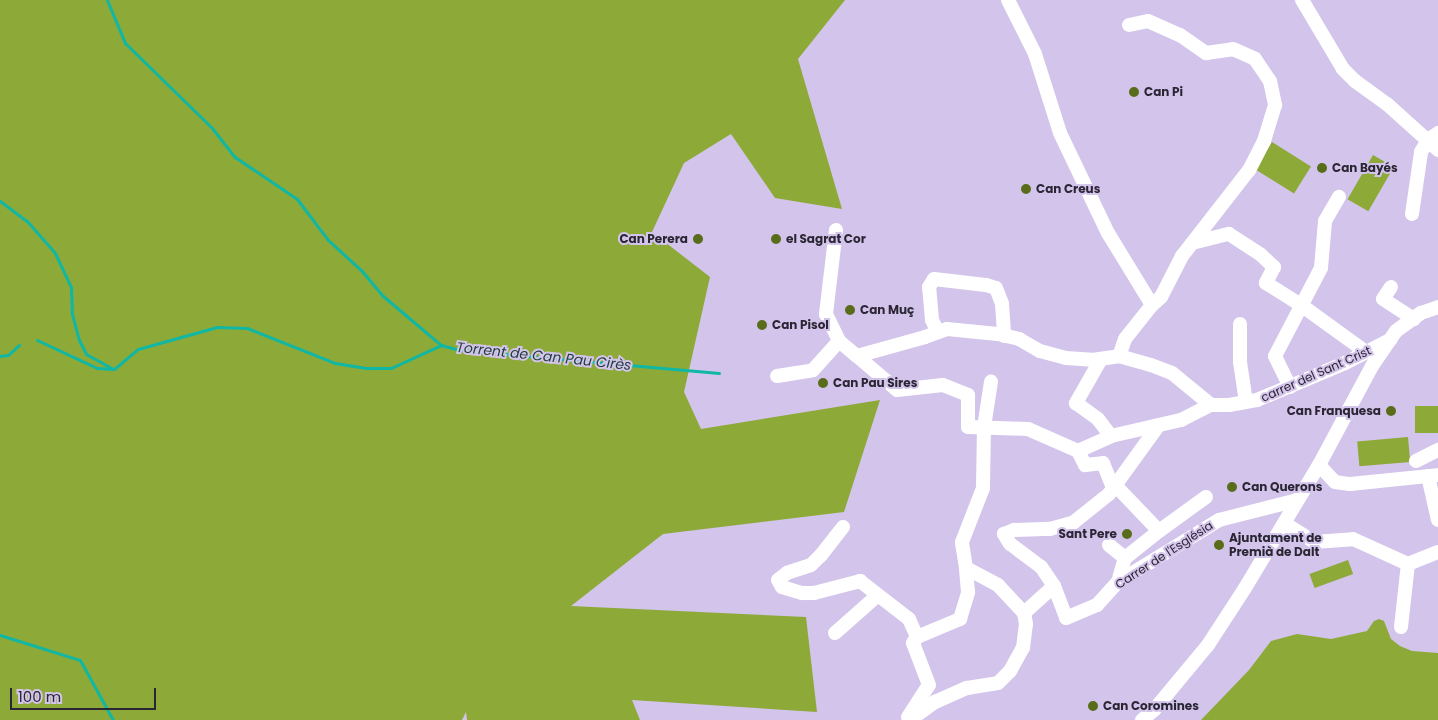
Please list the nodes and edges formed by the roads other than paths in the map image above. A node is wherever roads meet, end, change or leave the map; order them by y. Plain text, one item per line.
1 (1008, 0) edge
2 (1304, 3) edge
3 (1129, 25) dead end
4 (1433, 136) edge
5 (1438, 150) edge
6 (1339, 197) dead end
7 (1412, 214) dead end
8 (836, 230) dead end
9 (1192, 243) junction
10 (1391, 287) dead end
11 (1152, 305) junction
12 (1302, 305) junction
13 (1438, 307) edge
14 (1414, 319) junction
15 (1240, 324) dead end
16 (938, 332) junction
17 (1004, 336) junction
18 (1390, 340) junction
19 (839, 341) junction
20 (1366, 352) junction
21 (857, 356) junction
22 (1119, 356) junction
23 (1101, 358) junction
24 (777, 376) dead end
25 (991, 382) dead end
26 (1290, 387) junction
27 (1246, 402) junction
28 (1211, 405) junction
29 (1158, 426) junction
30 (984, 427) junction
31 (1111, 436) junction
32 (1438, 450) edge
33 (1078, 451) junction
34 (1416, 461) dead end
35 (1319, 465) junction
36 (1433, 475) edge
37 (1115, 487) junction
38 (1206, 497) dead end
39 (1298, 500) junction
40 (1438, 520) edge
41 (1284, 523) junction
42 (843, 527) dead end
43 (1159, 531) junction
44 (1109, 545) dead end
45 (1438, 552) edge
46 (1125, 558) junction
47 (1408, 564) junction
48 (966, 568) junction
49 (1118, 582) junction
50 (1054, 586) junction
51 (878, 595) junction
52 (1024, 613) junction
53 (1401, 627) dead end
54 (835, 633) dead end
55 (917, 638) junction
56 (908, 720) edge
57 (1142, 720) edge

1 - 11 street
2 - 4 street
3 - 9 street
4 - 5 street
4 - 7 street
6 - 12 street
8 - 19 street
9 - 11 street
9 - 12 street
10 - 14 street
11 - 22 street
12 - 20 street
12 - 26 street
13 - 14 street
14 - 18 street
15 - 27 street
16 - 17 street
16 - 17 street
16 - 21 street
17 - 23 street
18 - 20 street, carrer del Sant Crist
18 - 35 street
19 - 21 street
19 - 24 street
20 - 26 street, carrer del Sant Crist
21 - 30 street
22 - 23 street
22 - 28 street
23 - 31 street
25 - 30 street
26 - 27 street, carrer del Sant Crist
27 - 28 street, carrer del Sant Crist
28 - 29 street, carrer del Sant Crist
29 - 31 street, carrer del Sant Crist
29 - 37 street
30 - 33 street
30 - 48 street
31 - 33 street, carrer del Sant Crist
32 - 34 street
33 - 37 street
35 - 36 street
35 - 39 street
36 - 40 street
37 - 43 street
37 - 50 street
38 - 43 street
39 - 41 street
39 - 49 street, Carrer de l'Església
41 - 47 street
41 - 57 street
42 - 51 street
43 - 46 street
44 - 46 street
45 - 47 street
46 - 49 street
47 - 53 street
48 - 52 street
48 - 55 street
49 - 50 street, Carrer de l'Església
50 - 52 street
51 - 54 street
51 - 55 street
52 - 56 street
55 - 56 street

